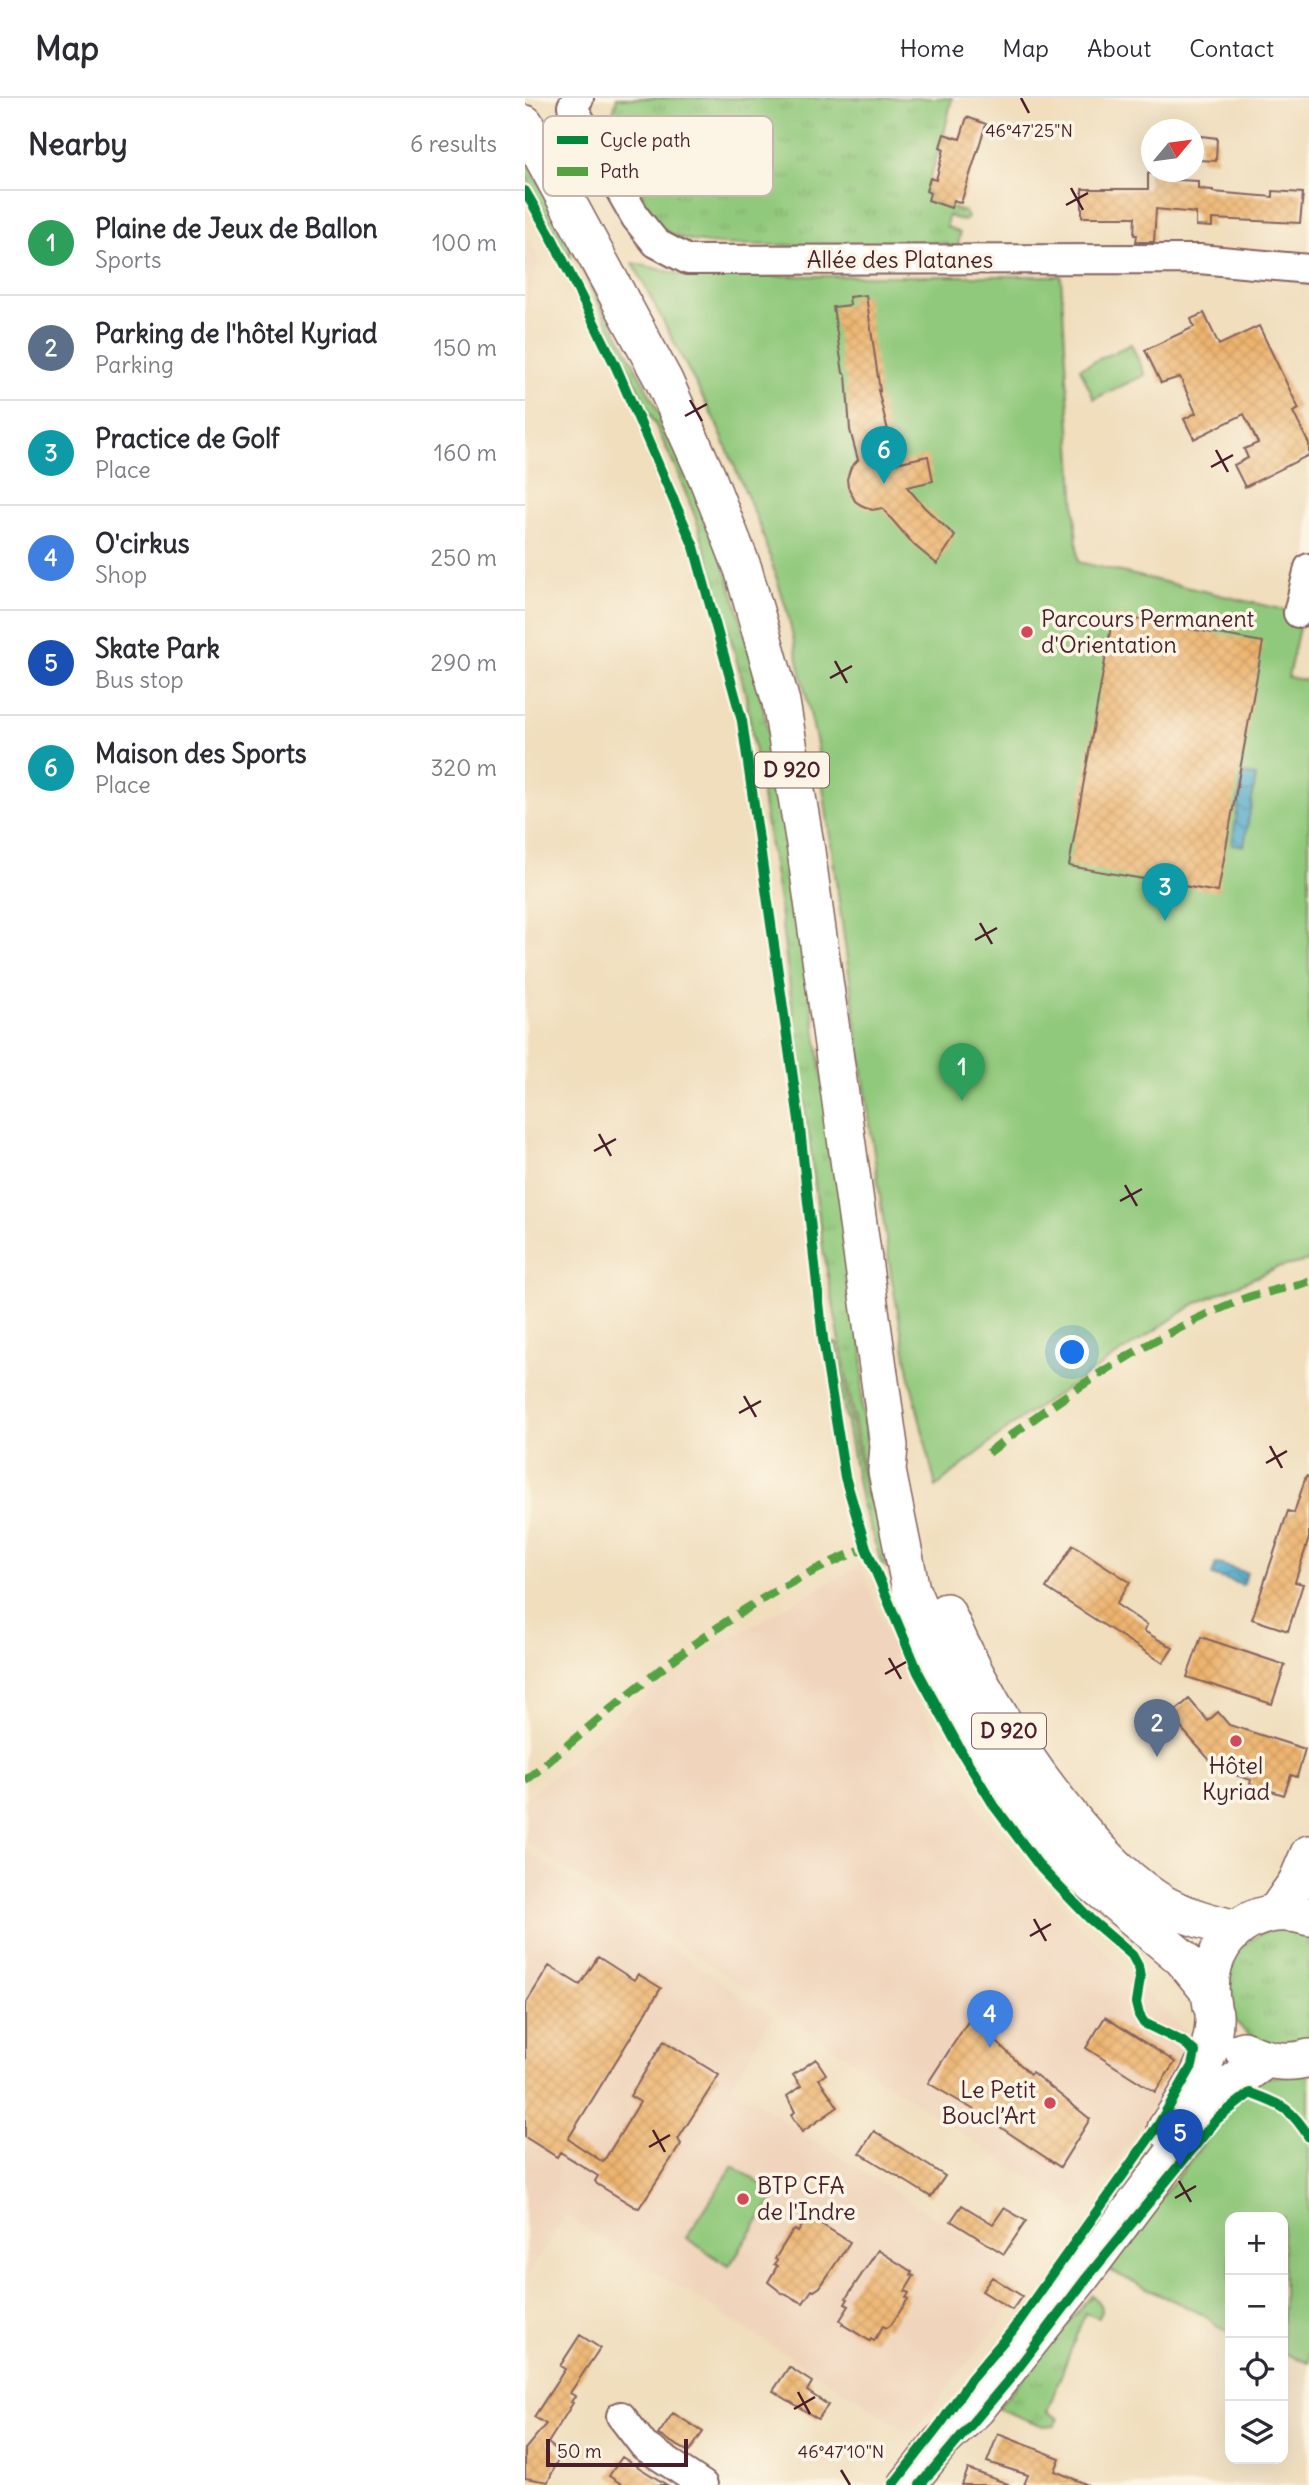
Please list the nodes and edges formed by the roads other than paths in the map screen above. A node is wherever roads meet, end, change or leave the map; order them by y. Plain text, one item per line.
1 (528, 133) edge
2 (543, 160) edge
3 (563, 196) edge
4 (624, 196) edge
5 (1309, 269) edge
6 (1309, 568) edge
7 (1298, 613) dead end
8 (889, 1446) junction
9 (1309, 1854) edge
10 (1292, 1915) edge
11 (1236, 1929) junction
12 (1212, 2002) junction
13 (1309, 2058) edge
14 (1265, 2060) junction
15 (621, 2416) dead end
16 (941, 2442) junction
17 (703, 2485) edge
18 (907, 2485) edge

1 - 2 main road, D 920
3 - 8 main road, D 920
4 - 5 street, Allée des Platanes
6 - 7 street
8 - 11 main road, D 920
8 - 12 main road, D 920
9 - 10 main road
10 - 11 main road
11 - 12 main road
12 - 14 main road
12 - 16 main road
13 - 14 main road
14 - 16 main road
15 - 17 street
16 - 18 main road

